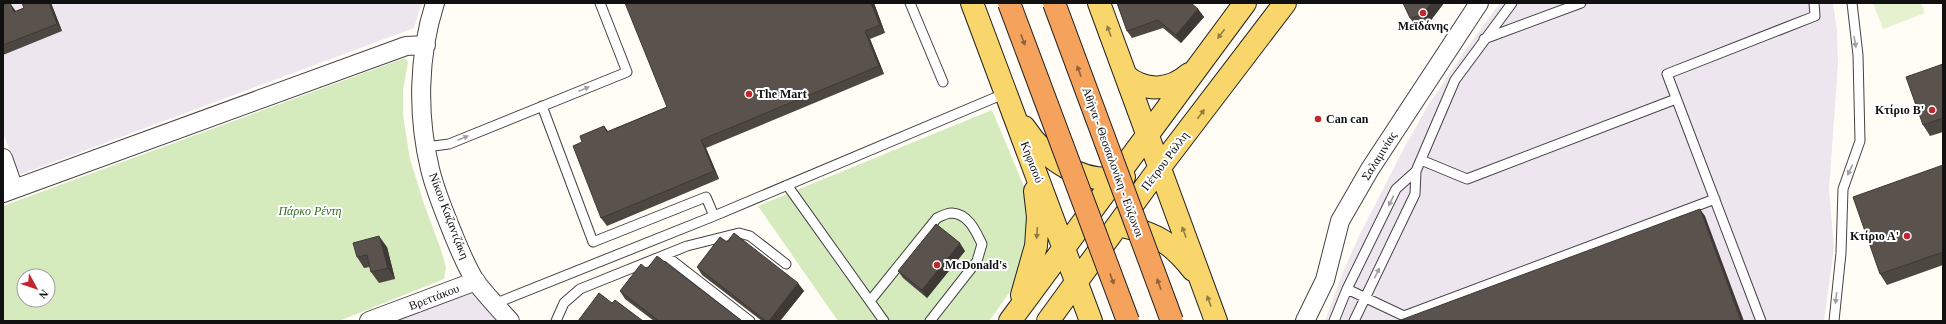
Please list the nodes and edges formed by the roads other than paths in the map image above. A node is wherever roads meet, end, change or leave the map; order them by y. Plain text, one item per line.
1 (435, 3) edge
2 (600, 3) edge
3 (910, 3) edge
4 (972, 3) edge
5 (1009, 3) edge
6 (1054, 3) edge
7 (1099, 3) edge
8 (1245, 3) edge
9 (1285, 3) edge
10 (1479, 3) edge
11 (1512, 3) edge
12 (1581, 3) edge
13 (1814, 3) edge
14 (1852, 3) edge
15 (1484, 39) junction
16 (426, 45) junction
17 (1195, 68) junction
18 (1126, 76) junction
19 (943, 82) dead end
20 (1006, 94) junction
21 (1676, 99) junction
22 (542, 106) junction
23 (1147, 133) junction
24 (426, 147) junction
25 (3, 158) edge
26 (1421, 160) junction
27 (1033, 166) junction
28 (1160, 168) junction
29 (1416, 172) junction
30 (1113, 180) junction
31 (787, 186) junction
32 (9, 191) edge
33 (1716, 199) junction
34 (714, 216) junction
35 (1118, 224) junction
36 (1063, 247) junction
37 (665, 255) junction
38 (786, 264) dead end
39 (476, 281) junction
40 (1076, 282) junction
41 (1202, 282) junction
42 (1347, 289) junction
43 (1365, 297) junction
44 (870, 301) junction
45 (494, 304) junction
46 (1013, 316) edge
47 (369, 321) edge
48 (510, 321) edge
49 (556, 321) edge
50 (750, 321) edge
51 (884, 321) edge
52 (930, 321) edge
53 (1048, 321) edge
54 (1091, 321) edge
55 (1128, 321) edge
56 (1172, 321) edge
57 (1216, 321) edge
58 (1305, 321) edge
59 (1334, 321) edge
60 (1354, 321) edge
61 (1761, 321) edge
62 (1834, 321) edge

1 - 16 street, Νίκου Καζαντζάκη
22 -> 2 lane
3 - 19 lane
4 - 20 main road, Κηφισού
5 -> 55 highway, bridge
56 -> 6 highway, Αθήνα - Θεσσαλονίκη - Εύζωνοι, bridge
18 -> 7 main road
8 -> 17 main road
28 -> 9 main road, Πέτρου Ράλλη
10 - 58 street, Σαλαμινίας
11 - 15 lane
12 - 15 lane
13 - 21 lane
14 -> 62 lane
15 - 26 lane
16 - 24 street, Νίκου Καζαντζάκη
16 - 32 street
17 - 18 main road
17 - 23 main road
18 - 23 main road
20 - 27 main road, Κηφισού
20 - 30 main road
20 - 31 lane
21 - 26 lane
21 - 33 lane
24 -> 22 lane
22 - 34 lane
23 - 28 main road
23 - 30 main road
24 - 39 street, Νίκου Καζαντζάκη
25 - 32 street
26 - 29 lane
27 - 36 main road, Κηφισού
27 -> 46 main road
28 - 30 main road
28 - 35 main road, Πέτρου Ράλλη
41 -> 28 main road
29 -> 42 lane
43 -> 29 lane
30 - 36 main road
31 - 34 lane
31 - 44 lane
33 - 43 lane
33 - 61 lane
34 - 45 lane
35 - 36 main road
35 - 40 main road, Πέτρου Ράλλη
35 - 41 main road
36 - 40 main road, Κηφισού
36 - 46 main road
37 - 38 lane
37 - 49 lane
37 - 50 lane
39 - 45 street, Νίκου Καζαντζάκη
39 - 47 street, Βρεττάκου
40 - 53 main road, Πέτρου Ράλλη
40 - 54 main road, Κηφισού
57 -> 41 main road
42 - 43 lane
42 - 59 lane
43 - 60 lane
44 - 51 lane
44 - 52 lane
45 - 48 street, Νίκου Καζαντζάκη

